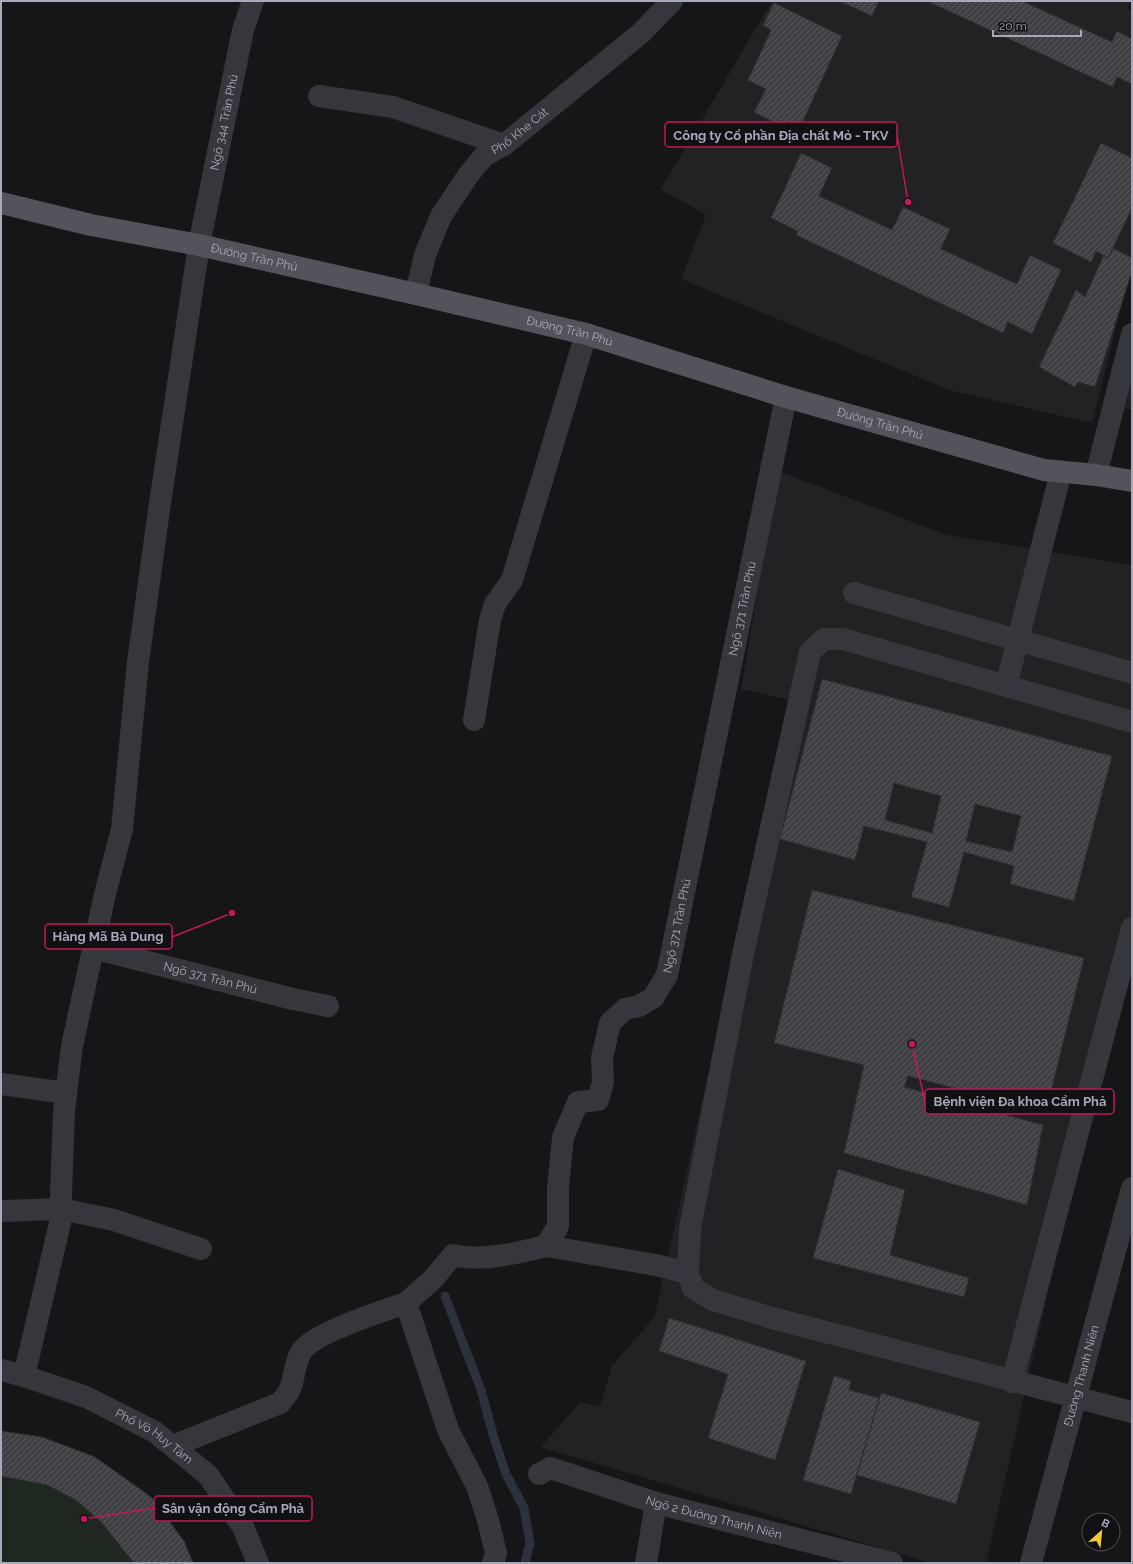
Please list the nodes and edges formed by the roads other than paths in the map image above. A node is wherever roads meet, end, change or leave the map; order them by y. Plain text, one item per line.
1 (253, 1) edge
2 (672, 1) edge
3 (319, 96) dead end
4 (504, 145) junction
5 (1, 203) edge
6 (199, 245) junction
7 (416, 294) junction
8 (586, 334) junction
9 (1132, 334) edge
10 (786, 397) junction
11 (1061, 472) junction
12 (1096, 475) junction
13 (1132, 481) edge
14 (854, 592) dead end
15 (1017, 640) junction
16 (1132, 673) edge
17 (1006, 686) junction
18 (474, 720) dead end
19 (1132, 722) edge
20 (1132, 928) edge
21 (93, 948) junction
22 (328, 1006) dead end
23 (1, 1084) edge
24 (66, 1093) junction
25 (1132, 1188) edge
26 (61, 1209) junction
27 (1, 1211) edge
28 (546, 1246) junction
29 (201, 1249) dead end
30 (688, 1273) junction
31 (406, 1302) junction
32 (1, 1370) edge
33 (24, 1376) junction
34 (1012, 1382) junction
35 (1075, 1398) junction
36 (1132, 1412) edge
37 (173, 1446) junction
38 (539, 1474) dead end
39 (656, 1503) junction
40 (258, 1563) edge
41 (493, 1563) edge
42 (646, 1563) edge
43 (892, 1563) edge
44 (1031, 1563) edge

1 - 6 street, Ngõ 344 Trần Phú
2 - 4 street, Phố Khe Cát
3 - 4 street
4 - 7 street, Phố Khe Cát
5 - 6 main road, Đường Trần Phú
6 - 7 main road, Đường Trần Phú
6 - 21 street, Ngõ 344 Trần Phú
7 - 8 main road, Đường Trần Phú
8 - 10 main road, Đường Trần Phú
8 - 18 street
9 - 12 street
10 - 11 main road, Đường Trần Phú
10 - 28 street, Ngõ 371 Trần Phú
11 - 12 main road, Đường Trần Phú
11 - 15 street
12 - 13 main road, Đường Trần Phú
14 - 15 street
15 - 16 street
15 - 17 street
17 - 19 street
17 - 30 street
20 - 34 street
21 - 22 street, Ngõ 371 Trần Phú
21 - 24 street, Ngõ 344 Trần Phú
23 - 24 street
24 - 26 street, Ngõ 344 Trần Phú
25 - 35 street, Đường Thanh Niên
26 - 27 street
26 - 29 street
26 - 33 street, Ngõ 344 Trần Phú
28 - 30 street
28 - 31 street
30 - 34 street
31 - 37 street
31 - 41 street
32 - 33 street, Phố Võ Huy Tâm
33 - 37 street, Phố Võ Huy Tâm
34 - 35 street
35 - 36 street
35 - 44 street, Đường Thanh Niên
37 - 40 street, Phố Võ Huy Tâm
38 - 39 street, Ngõ 2 Đường Thanh Niên
39 - 42 street
39 - 43 street, Ngõ 2 Đường Thanh Niên

